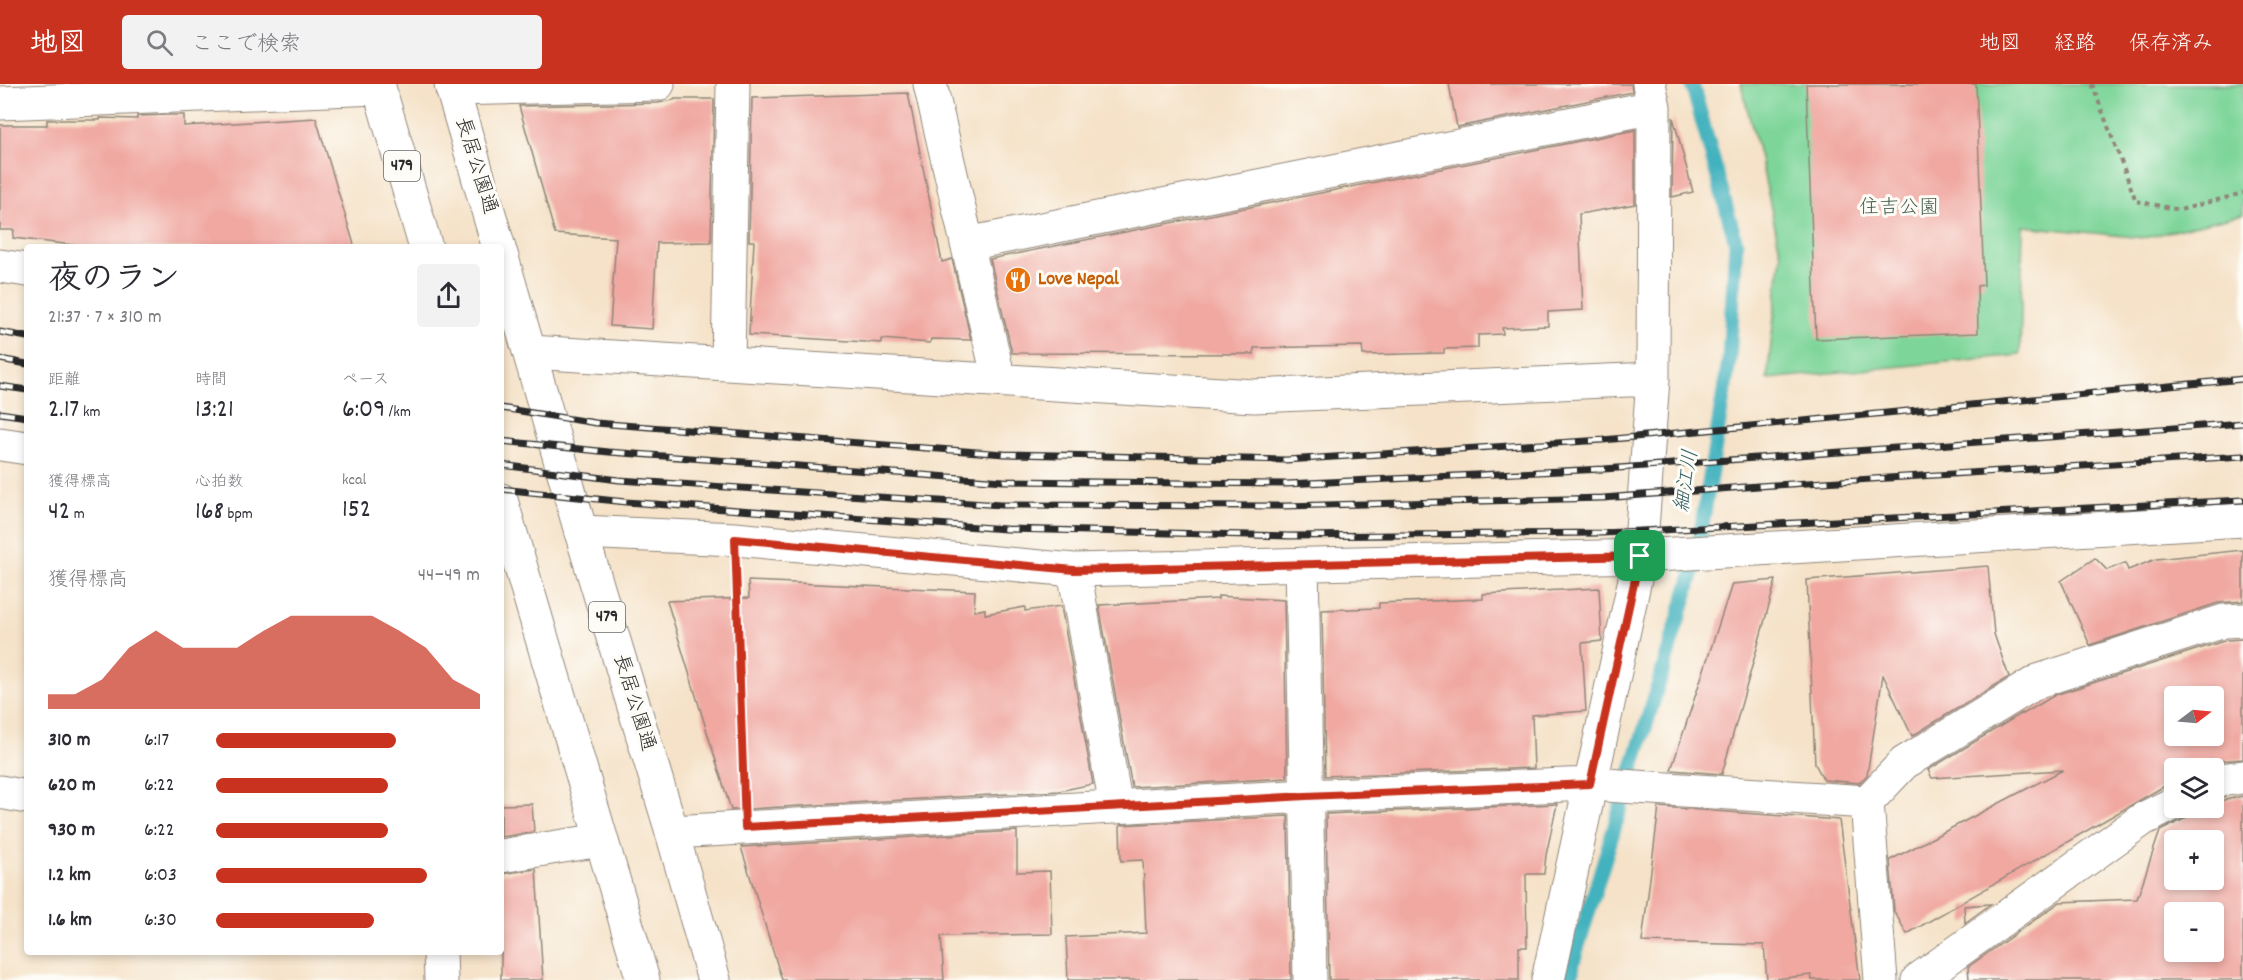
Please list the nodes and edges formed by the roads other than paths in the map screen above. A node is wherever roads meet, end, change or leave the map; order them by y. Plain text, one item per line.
1 (658, 84) edge
2 (733, 84) edge
3 (930, 84) edge
4 (378, 86) edge
5 (451, 86) edge
6 (119, 92) edge
7 (1652, 96) edge
8 (0, 103) edge
9 (425, 244) edge
10 (498, 244) edge
11 (967, 244) junction
12 (504, 264) edge
13 (0, 266) edge
14 (24, 270) edge
15 (530, 352) junction
16 (728, 364) junction
17 (1653, 379) junction
18 (999, 380) junction
19 (0, 444) edge
20 (24, 448) edge
21 (504, 516) edge
22 (2243, 520) edge
23 (581, 532) junction
24 (1652, 556) junction
25 (1302, 564) junction
26 (1074, 570) junction
27 (2243, 620) edge
28 (2243, 777) edge
29 (2224, 779) edge
30 (1592, 784) junction
31 (0, 792) edge
32 (24, 796) edge
33 (1306, 796) junction
34 (1867, 802) junction
35 (1116, 807) junction
36 (2164, 808) edge
37 (672, 832) junction
38 (601, 840) junction
39 (504, 856) edge
40 (440, 955) edge
41 (441, 980) edge
42 (643, 980) edge
43 (714, 980) edge
44 (1310, 980) edge
45 (1548, 980) edge
46 (1881, 980) edge
47 (1918, 980) edge

1 - 5 main road
2 - 16 main road
3 - 11 main road
4 - 6 main road
4 - 9 main road, 479
5 - 10 main road, 長居公園通
6 - 8 main road
7 - 11 main road
7 - 17 main road
11 - 18 main road
12 - 15 main road, 長居公園通 / 479
13 - 14 main road
15 - 16 main road
15 - 23 main road, 長居公園通 / 479
16 - 18 main road
17 - 18 main road
17 - 24 main road
19 - 20 main road
21 - 38 main road
22 - 24 main road
23 - 26 main road
23 - 37 main road, 長居公園通 / 479
24 - 25 main road
24 - 30 main road
25 - 26 main road
25 - 33 main road
26 - 35 main road
27 - 34 main road
28 - 29 main road
30 - 33 main road
30 - 34 main road
30 - 45 main road
31 - 32 main road
33 - 35 main road
33 - 44 main road
34 - 46 main road
35 - 37 main road
36 - 47 main road
37 - 43 main road, 長居公園通 / 479
38 - 39 main road
38 - 42 main road
40 - 41 main road

